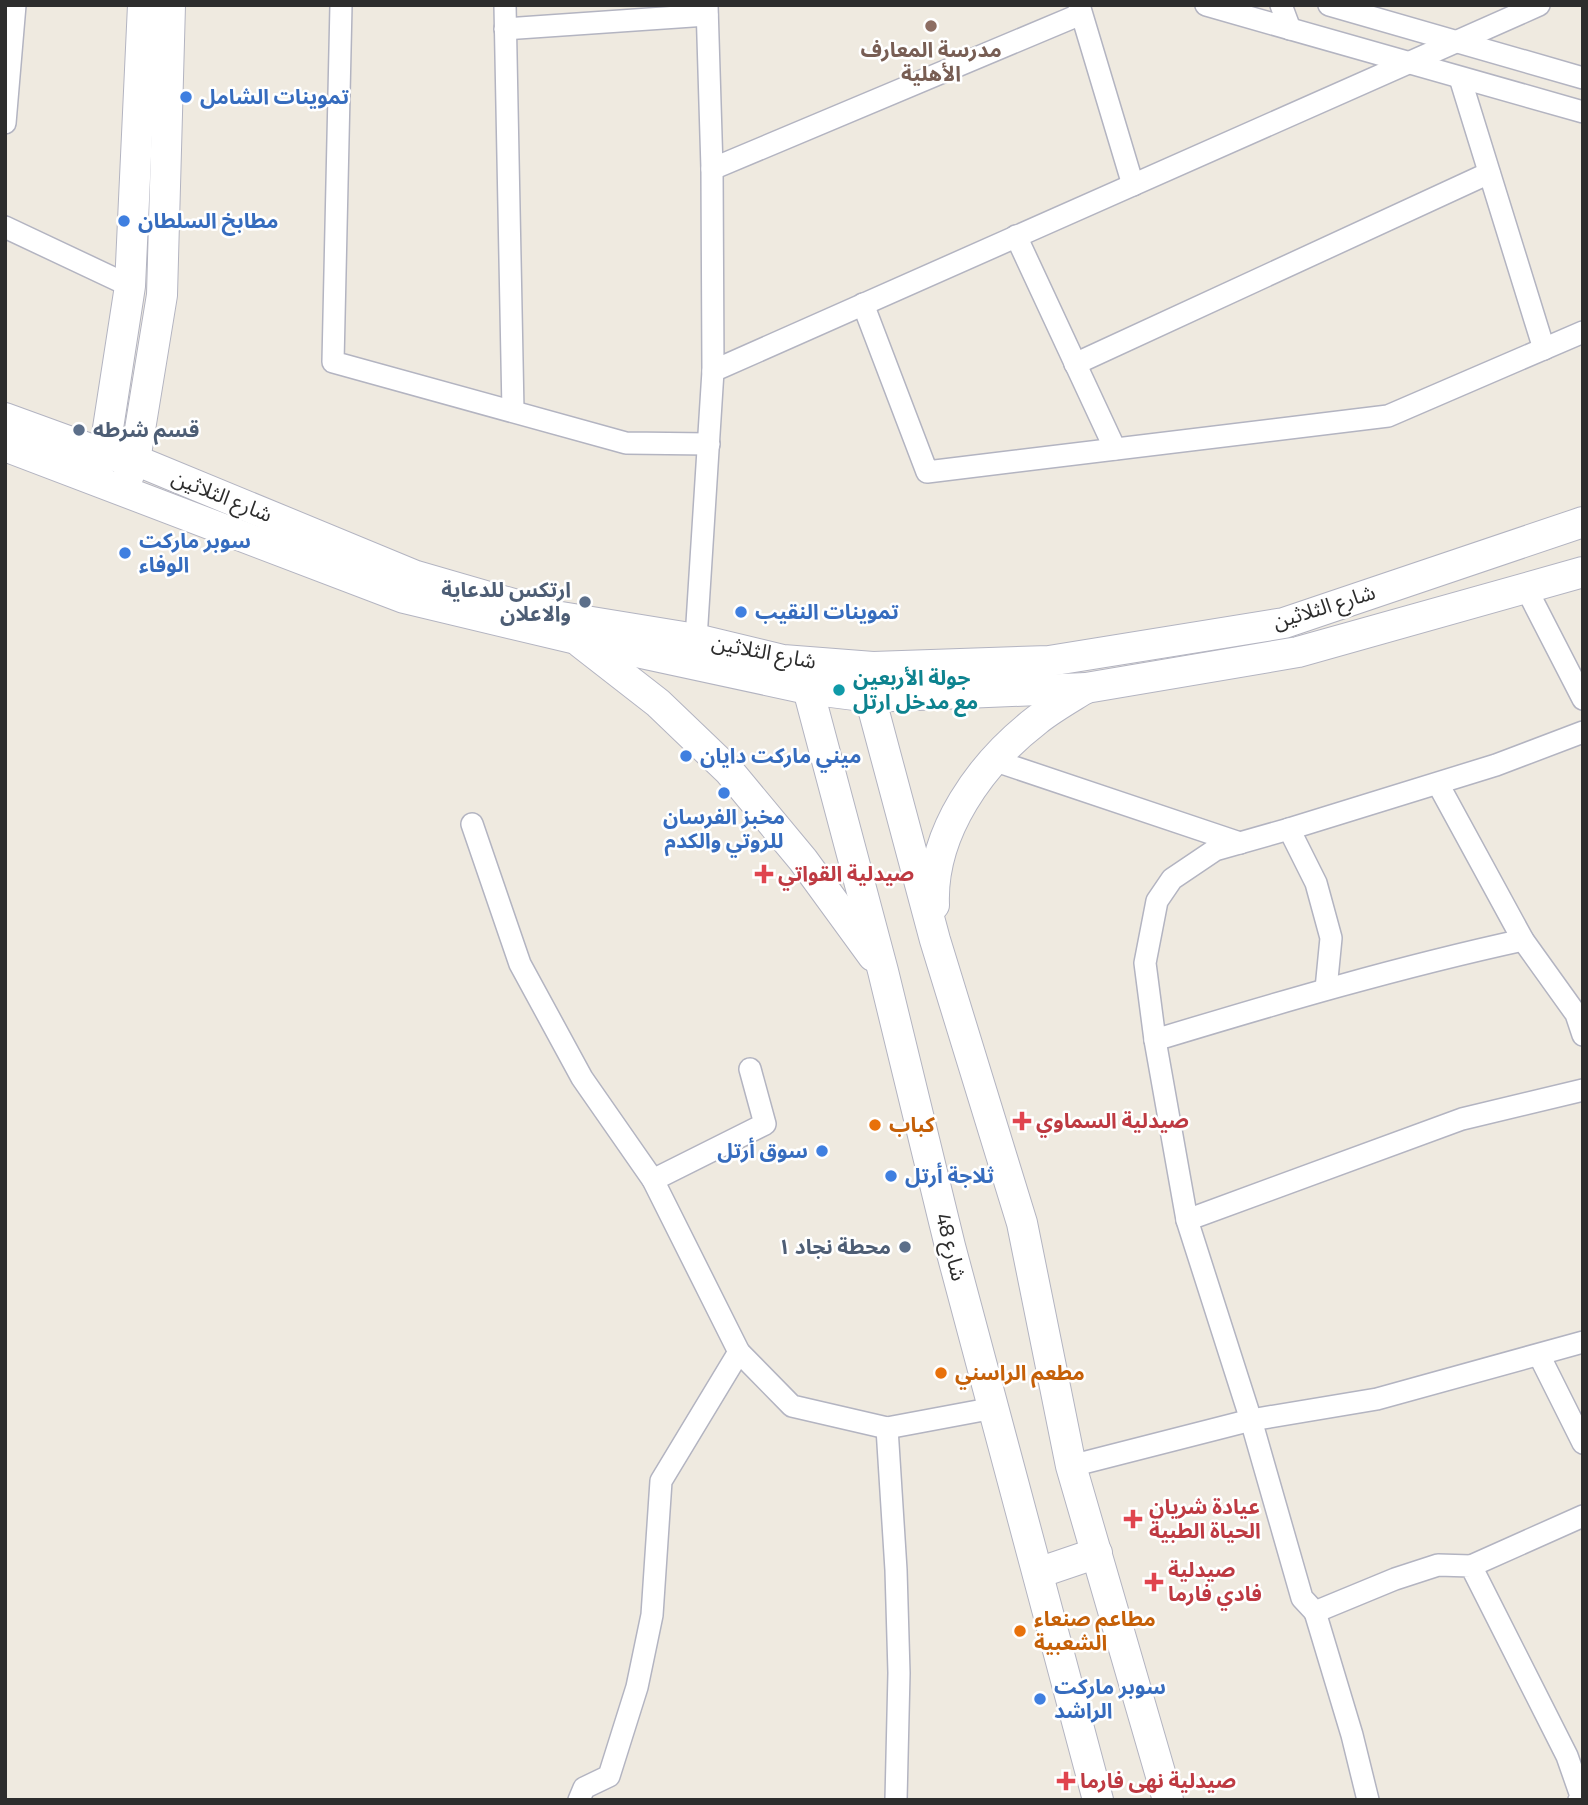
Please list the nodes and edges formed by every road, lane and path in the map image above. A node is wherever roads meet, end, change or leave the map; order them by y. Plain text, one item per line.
1 (15, 5) edge
2 (143, 5) edge
3 (170, 5) edge
4 (341, 5) edge
5 (505, 5) edge
6 (1206, 5) edge
7 (1281, 5) edge
8 (1329, 5) edge
9 (1539, 5) edge
10 (707, 10) edge
11 (1080, 10) edge
12 (505, 29) junction
13 (1290, 30) junction
14 (1456, 42) junction
15 (1408, 64) junction
16 (1460, 78) junction
17 (1583, 78) edge
18 (1583, 112) edge
19 (5, 123) edge
20 (712, 169) junction
21 (1489, 173) junction
22 (1133, 185) junction
23 (5, 227) edge
24 (1016, 236) junction
25 (130, 286) junction
26 (863, 304) junction
27 (1583, 332) edge
28 (1544, 349) junction
29 (1075, 364) junction
30 (713, 370) junction
31 (513, 411) junction
32 (5, 418) edge
33 (709, 444) junction
34 (5, 446) edge
35 (1115, 449) junction
36 (135, 460) junction
37 (98, 466) junction
38 (122, 489) junction
39 (1583, 522) edge
40 (1583, 572) edge
41 (1527, 590) junction
42 (576, 639) junction
43 (696, 639) junction
44 (783, 660) junction
45 (873, 667) junction
46 (1086, 688) junction
47 (808, 689) junction
48 (870, 697) junction
49 (1583, 699) edge
50 (1583, 732) edge
51 (993, 760) junction
52 (1438, 783) junction
53 (472, 824) dead end
54 (1289, 829) junction
55 (1240, 843) junction
56 (935, 940) junction
57 (1523, 940) junction
58 (883, 971) junction
59 (1326, 989) junction
60 (1583, 1035) edge
61 (1155, 1040) junction
62 (750, 1069) dead end
63 (1583, 1090) edge
64 (653, 1180) junction
65 (1187, 1220) junction
66 (1583, 1342) edge
67 (739, 1352) junction
68 (1539, 1355) junction
69 (994, 1408) junction
70 (1251, 1420) junction
71 (887, 1428) junction
72 (1583, 1443) edge
73 (1071, 1466) junction
74 (1583, 1516) edge
75 (1097, 1553) junction
76 (1471, 1566) junction
77 (1038, 1573) junction
78 (1315, 1612) junction
79 (579, 1800) edge
80 (896, 1800) edge
81 (1098, 1800) edge
82 (1168, 1800) edge
83 (1368, 1800) edge
84 (1579, 1800) edge

1 - 19 street
2 - 25 main road
3 - 36 main road
4 - 31 street
5 - 12 street
6 - 13 street
7 - 13 street
8 - 14 street
9 - 14 street
10 - 12 street
10 - 20 street
11 - 20 street
11 - 22 street
12 - 31 street
13 - 15 street
14 - 15 street
14 - 17 street
15 - 16 street
15 - 22 street
16 - 18 street
16 - 21 street
20 - 30 street
21 - 28 street
21 - 29 street
22 - 24 street
23 - 25 street
24 - 26 street
24 - 29 street
25 - 37 main road
26 - 30 street
26 - 35 street
27 - 28 street
28 - 35 street
29 - 35 street
30 - 33 street
31 - 33 street
32 - 37 main road, شارع الثلاثين
33 - 43 street
34 - 37 main road, شارع الثلاثين
36 - 37 main road, شارع الثلاثين
36 - 38 main road
36 - 43 main road, شارع الثلاثين
37 - 38 main road, شارع الثلاثين
38 - 42 main road, شارع الثلاثين
39 - 45 main road, شارع الثلاثين
40 - 41 main road, شارع الثلاثين
41 - 46 main road, شارع الثلاثين
41 - 49 street
42 - 47 main road, شارع الثلاثين
42 - 58 main road
43 - 44 main road, شارع الثلاثين
44 - 45 main road, شارع الثلاثين
44 - 47 main road, شارع 48
45 - 48 main road
46 - 48 main road, شارع الثلاثين
46 - 51 main road
47 - 48 main road, شارع الثلاثين
47 - 58 main road, شارع 48
48 - 56 main road
50 - 52 street
51 - 55 street
51 - 56 main road
52 - 54 street
52 - 57 street
53 - 64 street
54 - 55 street
54 - 59 street
55 - 61 street
56 - 73 main road
57 - 59 street
57 - 60 street
58 - 69 main road, شارع 48
59 - 61 street
61 - 65 street
62 - 64 street
63 - 65 street
64 - 67 street
65 - 70 street
66 - 68 street
67 - 71 street
67 - 79 street
68 - 70 street
68 - 72 street
69 - 71 street
69 - 77 main road, شارع 48
70 - 73 street
70 - 78 street
71 - 80 street
73 - 75 main road
74 - 76 street
75 - 77 main road
75 - 82 main road
76 - 78 street
76 - 84 street
77 - 81 main road, شارع 48
78 - 83 street

